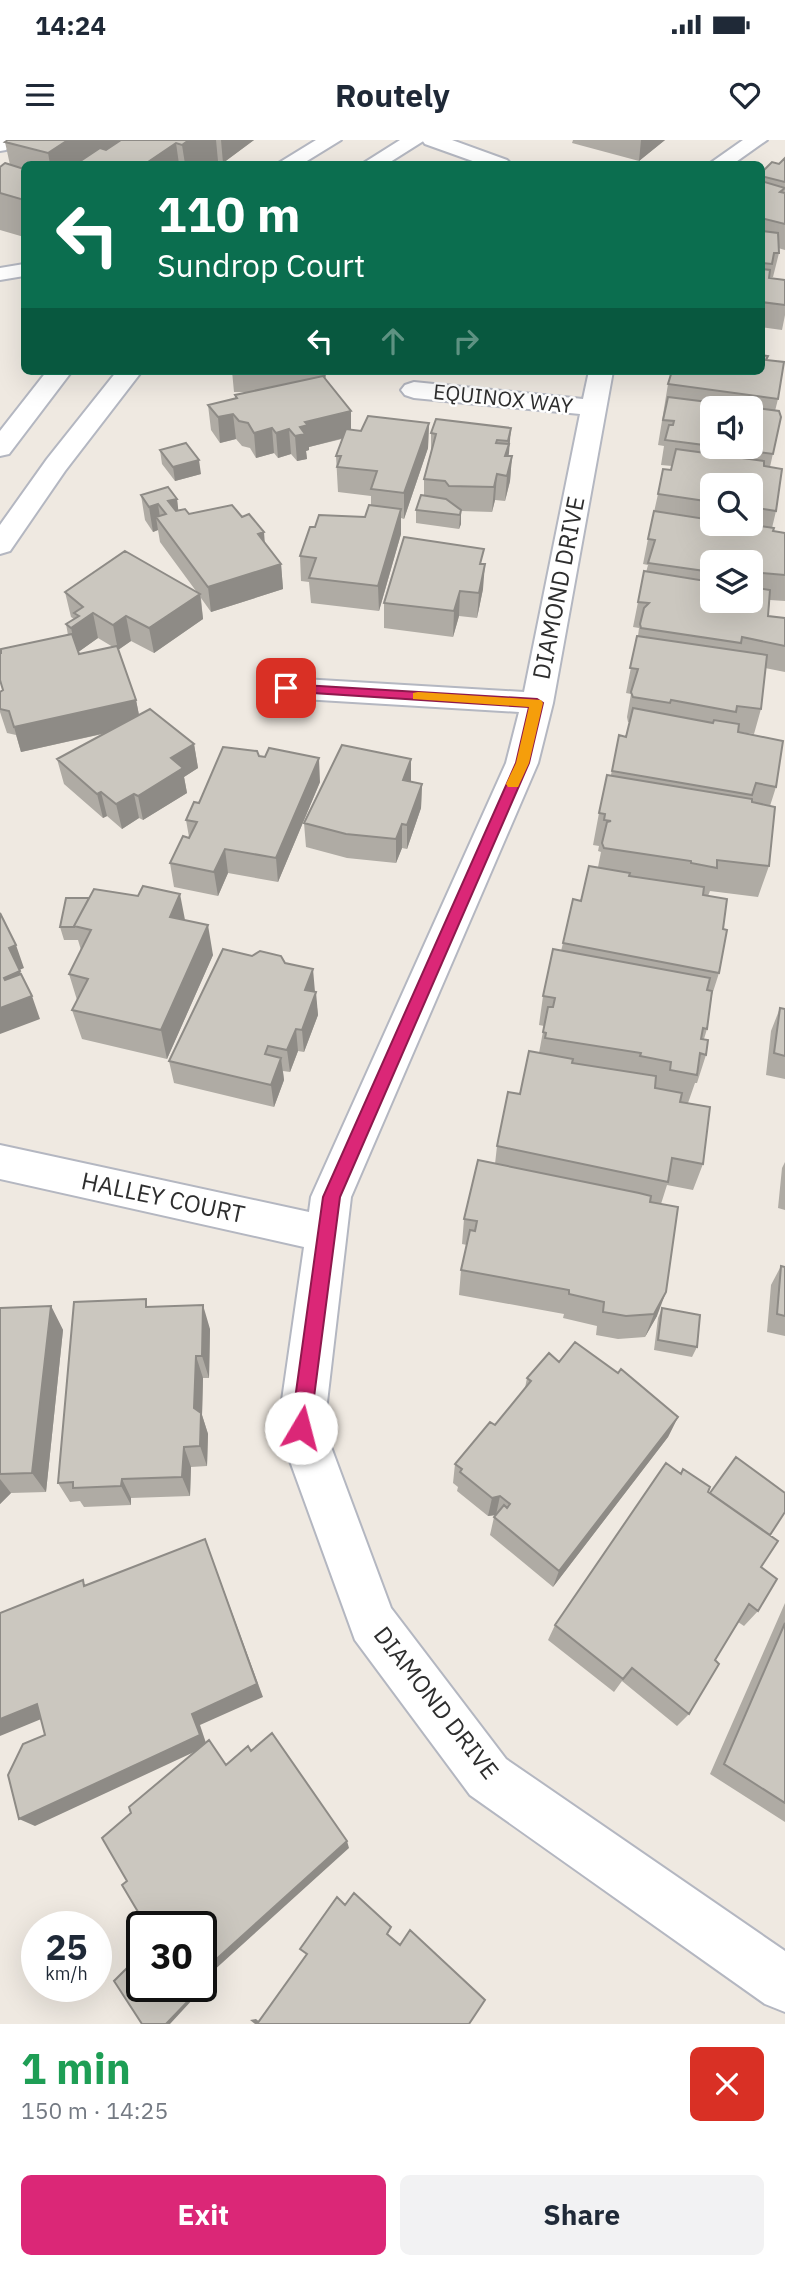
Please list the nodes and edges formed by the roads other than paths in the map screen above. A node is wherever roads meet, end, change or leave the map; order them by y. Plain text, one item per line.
1 (6, 140) edge
2 (331, 140) edge
3 (415, 140) edge
4 (432, 140) edge
5 (757, 140) edge
6 (0, 146) edge
7 (293, 161) edge
8 (378, 161) edge
9 (492, 161) edge
10 (724, 161) edge
11 (13, 272) edge
12 (0, 290) edge
13 (57, 375) edge
14 (127, 375) edge
15 (596, 389) edge
16 (415, 390) dead end
17 (0, 448) edge
18 (0, 545) edge
19 (286, 688) dead end
20 (537, 703) junction
21 (0, 1162) edge
22 (327, 1234) junction
23 (785, 1984) edge

1 - 6 lane
2 - 7 street
3 - 8 street
4 - 9 street
5 - 10 street
11 - 12 lane
13 - 17 street
14 - 18 street
15 - 16 street, EQUINOX WAY
15 - 20 street, DIAMOND DRIVE
19 - 20 street
20 - 22 street, DIAMOND DRIVE
21 - 22 street, HALLEY COURT
22 - 23 street, DIAMOND DRIVE

